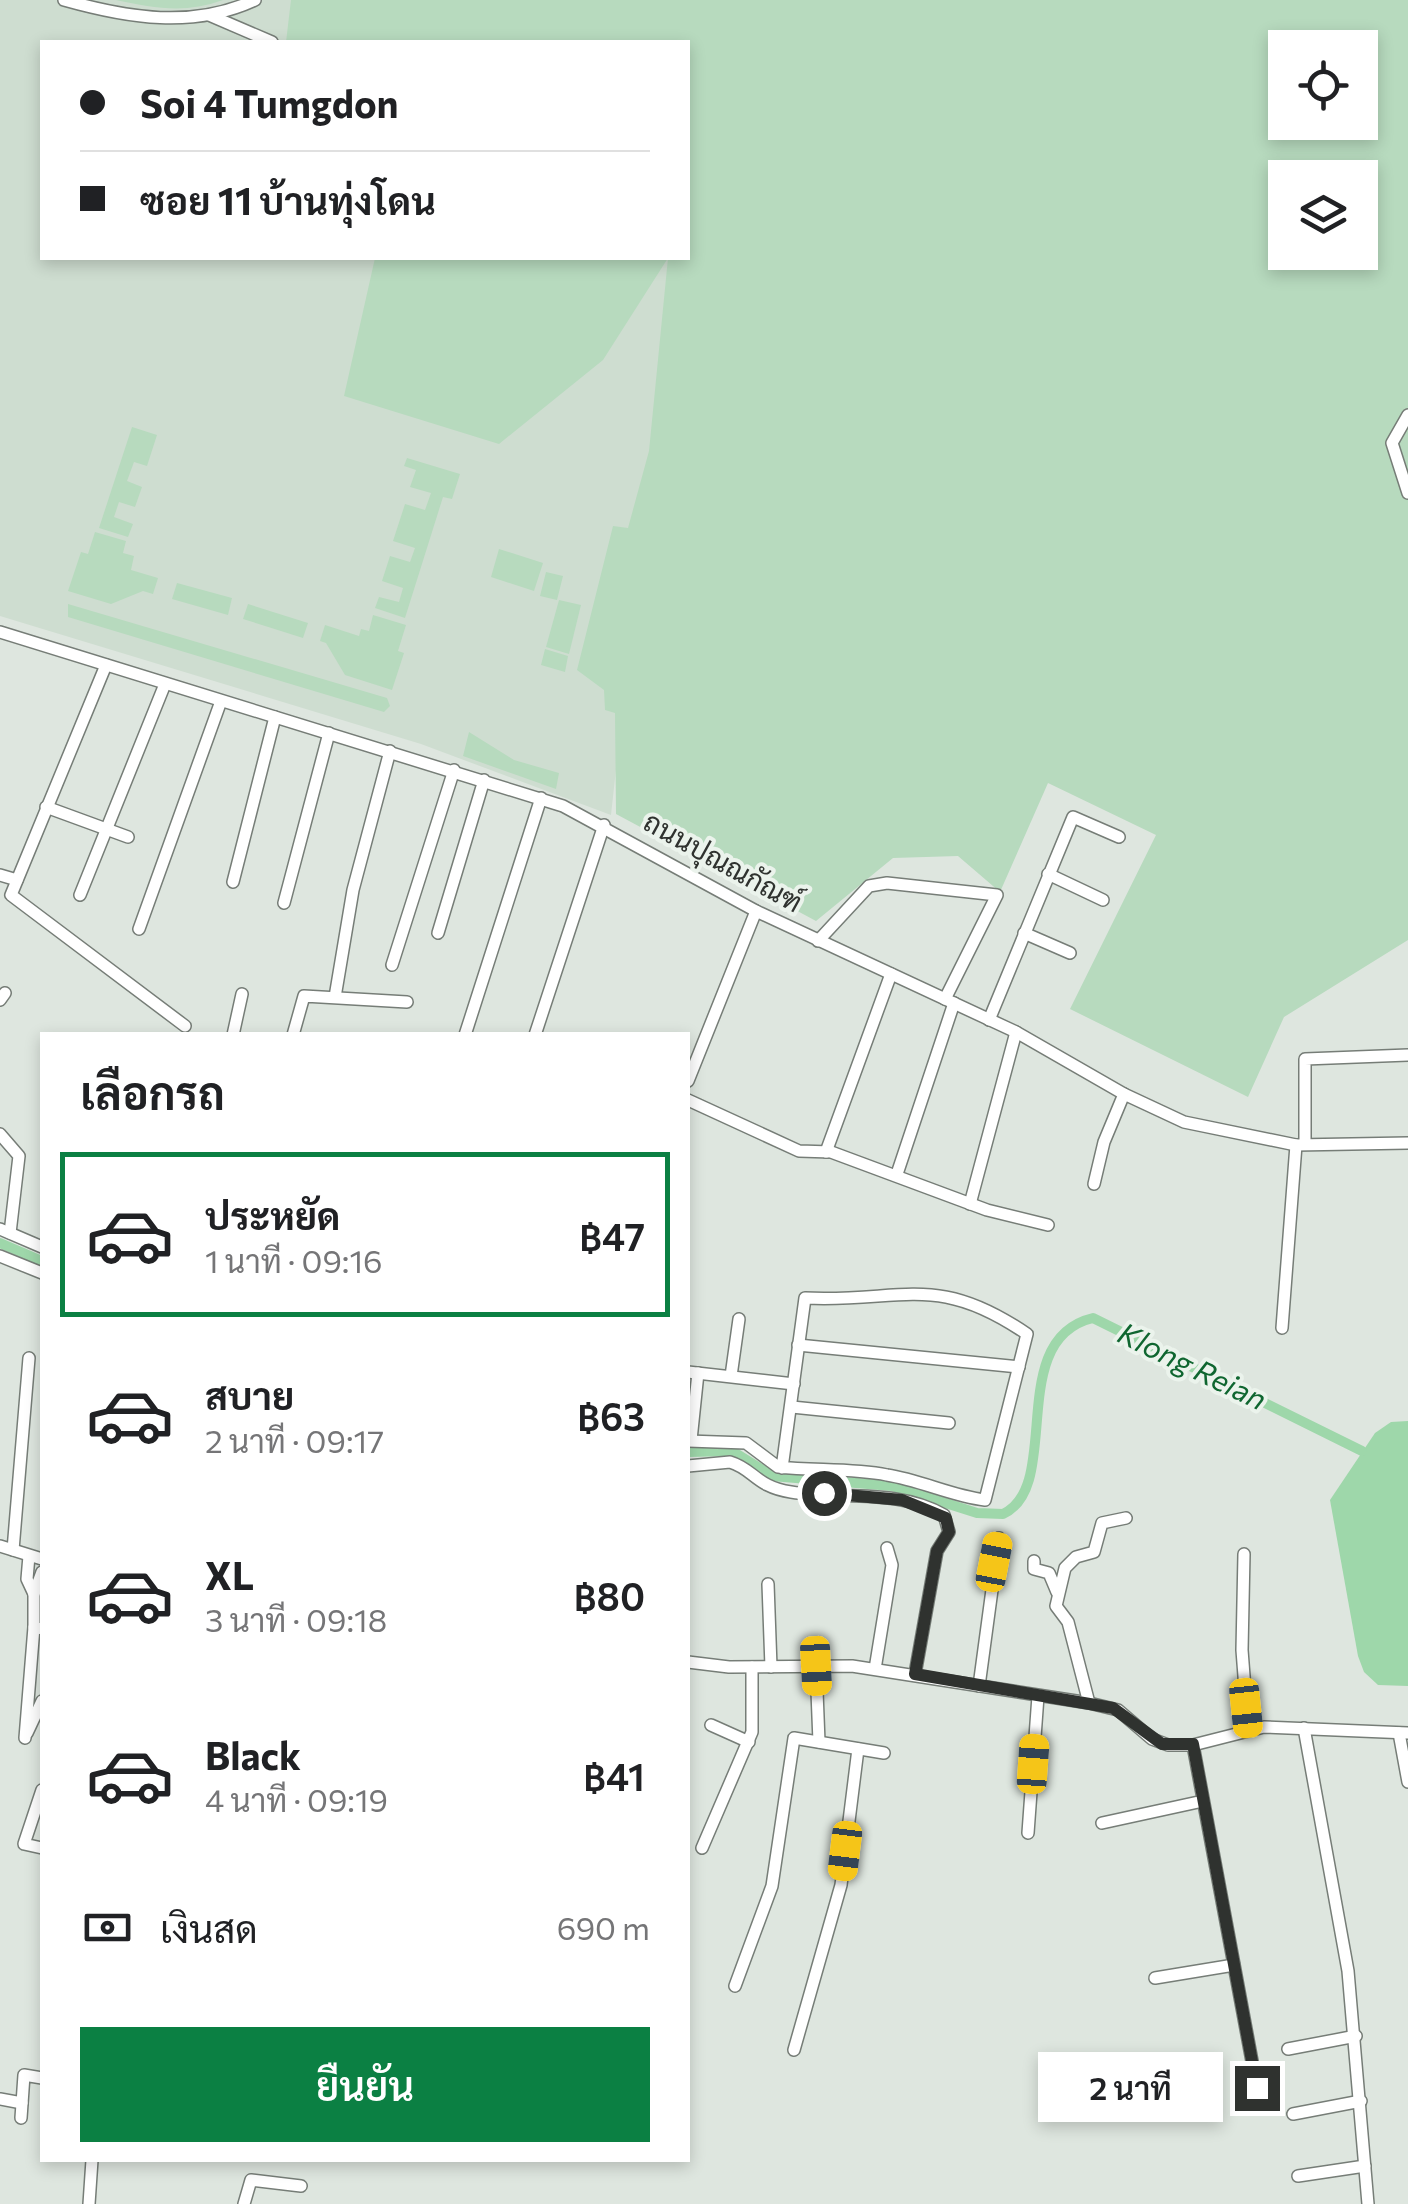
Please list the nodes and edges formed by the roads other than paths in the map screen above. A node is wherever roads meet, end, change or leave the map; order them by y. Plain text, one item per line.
1 (64, 0) edge
2 (255, 0) edge
3 (209, 15) junction
4 (267, 40) edge
5 (1408, 415) edge
6 (1408, 493) edge
7 (0, 632) edge
8 (106, 665) junction
9 (165, 684) junction
10 (221, 702) junction
11 (274, 717) junction
12 (330, 733) junction
13 (390, 751) junction
14 (454, 770) junction
15 (484, 780) junction
16 (540, 798) junction
17 (46, 807) junction
18 (604, 825) junction
19 (107, 830) junction
20 (128, 837) dead end
21 (1119, 837) dead end
22 (1048, 874) junction
23 (0, 875) edge
24 (17, 880) junction
25 (233, 882) dead end
26 (80, 895) dead end
27 (1103, 900) dead end
28 (284, 903) dead end
29 (756, 910) junction
30 (139, 928) dead end
31 (438, 932) dead end
32 (1024, 933) junction
33 (818, 941) junction
34 (1070, 953) dead end
35 (392, 964) dead end
36 (891, 974) junction
37 (242, 994) dead end
38 (334, 997) junction
39 (950, 1001) junction
40 (407, 1002) dead end
41 (989, 1020) junction
42 (185, 1026) dead end
43 (234, 1032) edge
44 (294, 1032) edge
45 (466, 1032) edge
46 (535, 1032) edge
47 (1016, 1032) junction
48 (1408, 1054) edge
49 (690, 1076) edge
50 (1124, 1094) junction
51 (690, 1101) edge
52 (0, 1134) edge
53 (1408, 1143) edge
54 (1300, 1144) junction
55 (826, 1152) junction
56 (898, 1174) junction
57 (1094, 1184) dead end
58 (970, 1204) junction
59 (1048, 1225) dead end
60 (5, 1231) edge
61 (40, 1247) edge
62 (0, 1256) edge
63 (40, 1272) edge
64 (739, 1319) dead end
65 (1282, 1328) dead end
66 (798, 1345) junction
67 (29, 1358) dead end
68 (1019, 1366) junction
69 (693, 1373) edge
70 (731, 1376) junction
71 (794, 1384) junction
72 (792, 1407) junction
73 (690, 1423) edge
74 (949, 1423) dead end
75 (690, 1440) edge
76 (690, 1466) edge
77 (782, 1468) junction
78 (1126, 1518) dead end
79 (999, 1538) dead end
80 (6, 1548) edge
81 (888, 1548) dead end
82 (1244, 1554) dead end
83 (36, 1557) edge
84 (1034, 1560) dead end
85 (40, 1578) edge
86 (768, 1584) dead end
87 (34, 1594) junction
88 (1058, 1596) junction
89 (38, 1628) edge
90 (690, 1662) edge
91 (816, 1666) junction
92 (752, 1667) junction
93 (771, 1667) junction
94 (875, 1669) junction
95 (915, 1674) junction
96 (979, 1686) junction
97 (1038, 1696) junction
98 (1089, 1703) junction
99 (40, 1705) edge
100 (711, 1725) dead end
101 (1248, 1728) junction
102 (1304, 1728) junction
103 (1403, 1733) edge
104 (749, 1742) junction
105 (819, 1742) junction
106 (1193, 1744) junction
107 (858, 1749) junction
108 (884, 1753) dead end
109 (1408, 1782) edge
110 (40, 1796) edge
111 (1203, 1800) junction
112 (1102, 1823) dead end
113 (1028, 1832) dead end
114 (40, 1848) edge
115 (702, 1848) dead end
116 (1234, 1965) junction
117 (1155, 1978) dead end
118 (734, 1986) dead end
119 (1356, 2036) junction
120 (1288, 2048) dead end
121 (794, 2050) dead end
122 (40, 2078) edge
123 (1257, 2088) dead end
124 (0, 2099) edge
125 (1361, 2101) junction
126 (22, 2103) junction
127 (1293, 2114) dead end
128 (21, 2118) dead end
129 (92, 2162) edge
130 (1365, 2166) junction
131 (1298, 2176) dead end
132 (301, 2186) dead end
133 (89, 2204) edge
134 (244, 2204) edge
135 (1368, 2204) edge

1 - 3 street
2 - 3 street
3 - 4 street
5 - 6 street
7 - 8 street, ถนนปุณณกัณฑ์
8 - 9 street, ถนนปุณณกัณฑ์
8 - 17 street
9 - 10 street, ถนนปุณณกัณฑ์
9 - 19 street
10 - 11 street, ถนนปุณณกัณฑ์
10 - 30 street
11 - 12 street, ถนนปุณณกัณฑ์
11 - 25 street
12 - 13 street, ถนนปุณณกัณฑ์
12 - 28 street
13 - 14 street, ถนนปุณณกัณฑ์
13 - 38 street
14 - 15 street, ถนนปุณณกัณฑ์
14 - 35 street
15 - 16 street, ถนนปุณณกัณฑ์
15 - 31 street
16 - 18 street, ถนนปุณณกัณฑ์
16 - 45 street
17 - 19 street
17 - 24 street
18 - 29 street, ถนนปุณณกัณฑ์
18 - 46 street
19 - 20 street
19 - 26 street
21 - 22 street
22 - 27 street
22 - 32 street
23 - 24 street
24 - 42 street
29 - 33 street, ถนนปุณณกัณฑ์
29 - 49 street
32 - 34 street
32 - 41 street
33 - 36 street, ถนนปุณณกัณฑ์
33 - 39 street
36 - 39 street, ถนนปุณณกัณฑ์
36 - 55 street
37 - 43 street
38 - 40 street
38 - 44 street
39 - 41 street, ถนนปุณณกัณฑ์
39 - 56 street
41 - 47 street, ถนนปุณณกัณฑ์
47 - 50 street, ถนนปุณณกัณฑ์
47 - 58 street
48 - 54 street
50 - 54 street, ถนนปุณณกัณฑ์
50 - 57 street
51 - 55 street
52 - 60 street
53 - 54 street, ถนนปุณณกัณฑ์
54 - 65 street
55 - 56 street
56 - 58 street
58 - 59 street
60 - 61 street
62 - 63 street
64 - 70 street
66 - 68 street
66 - 68 street
66 - 71 street
67 - 80 street
68 - 77 street
69 - 70 street
69 - 73 street
70 - 71 street
71 - 72 street
72 - 74 street
72 - 77 street
75 - 77 street
76 - 95 street
78 - 88 street
79 - 96 street
80 - 83 street
81 - 94 street
82 - 101 street
83 - 87 street
84 - 88 street
85 - 87 street
86 - 93 street
87 - 89 street
88 - 98 street
89 - 99 street
90 - 92 street
91 - 93 street
91 - 94 street
91 - 105 street
92 - 93 street
92 - 104 street
94 - 95 street
95 - 96 street
96 - 97 street
97 - 98 street
97 - 113 street
98 - 106 street
100 - 104 street
101 - 102 street
101 - 106 street
102 - 103 street
102 - 119 street
103 - 109 street
104 - 115 street
105 - 107 street
105 - 118 street
106 - 111 street
107 - 108 street
107 - 121 street
110 - 114 street
111 - 112 street
111 - 116 street
116 - 117 street
116 - 123 street
119 - 120 street
119 - 125 street
122 - 126 street
124 - 126 street
125 - 127 street
125 - 130 street
126 - 128 street
129 - 133 street
130 - 131 street
130 - 135 street
132 - 134 street

